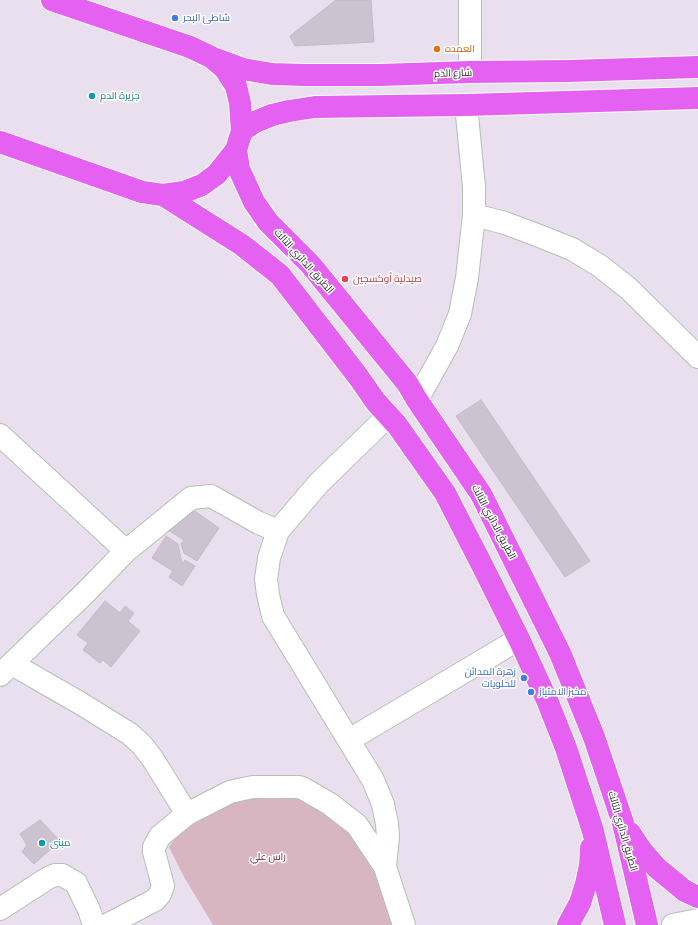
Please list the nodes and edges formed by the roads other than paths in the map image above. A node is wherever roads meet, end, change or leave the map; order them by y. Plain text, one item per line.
1 (52, 0) edge
2 (470, 0) edge
3 (211, 57) junction
4 (698, 67) edge
5 (470, 72) junction
6 (698, 98) edge
7 (466, 105) junction
8 (239, 140) junction
9 (0, 142) edge
10 (163, 195) junction
11 (474, 215) junction
12 (698, 357) edge
13 (417, 400) junction
14 (388, 416) junction
15 (0, 435) edge
16 (278, 531) junction
17 (126, 551) junction
18 (518, 639) junction
19 (6, 670) edge
20 (594, 737) junction
21 (349, 740) junction
22 (566, 748) junction
23 (187, 814) junction
24 (623, 823) junction
25 (593, 831) junction
26 (385, 867) junction
27 (698, 897) edge
28 (0, 910) edge
29 (698, 920) edge
30 (94, 925) edge
31 (107, 925) edge
32 (404, 925) edge
33 (568, 925) edge
34 (614, 925) edge
35 (648, 925) edge
36 (673, 925) edge

1 - 3 main road
2 - 5 street
3 - 5 main road, شارع الدَم
3 - 8 main road, الطريق الدائري الثالث
4 - 5 main road, شارع الدَم
6 - 7 main road
7 - 8 main road
7 - 11 street
8 - 10 main road
8 - 13 main road, الطريق الدائري الثالث
9 - 10 main road
10 - 14 main road
11 - 12 street
11 - 13 street
13 - 20 main road, الطريق الدائري الثالث
14 - 16 street
14 - 18 main road
15 - 17 street
16 - 17 street
16 - 21 street
17 - 19 street
18 - 21 street
18 - 22 main road
19 - 23 street
20 - 22 main road
20 - 24 main road, الطريق الدائري الثالث
21 - 26 street
22 - 25 main road
23 - 26 street
23 - 31 street
24 - 27 main road
24 - 35 main road, الطريق الدائري الثالث
25 - 33 main road
25 - 34 main road
26 - 32 street
28 - 30 street
29 - 36 street

